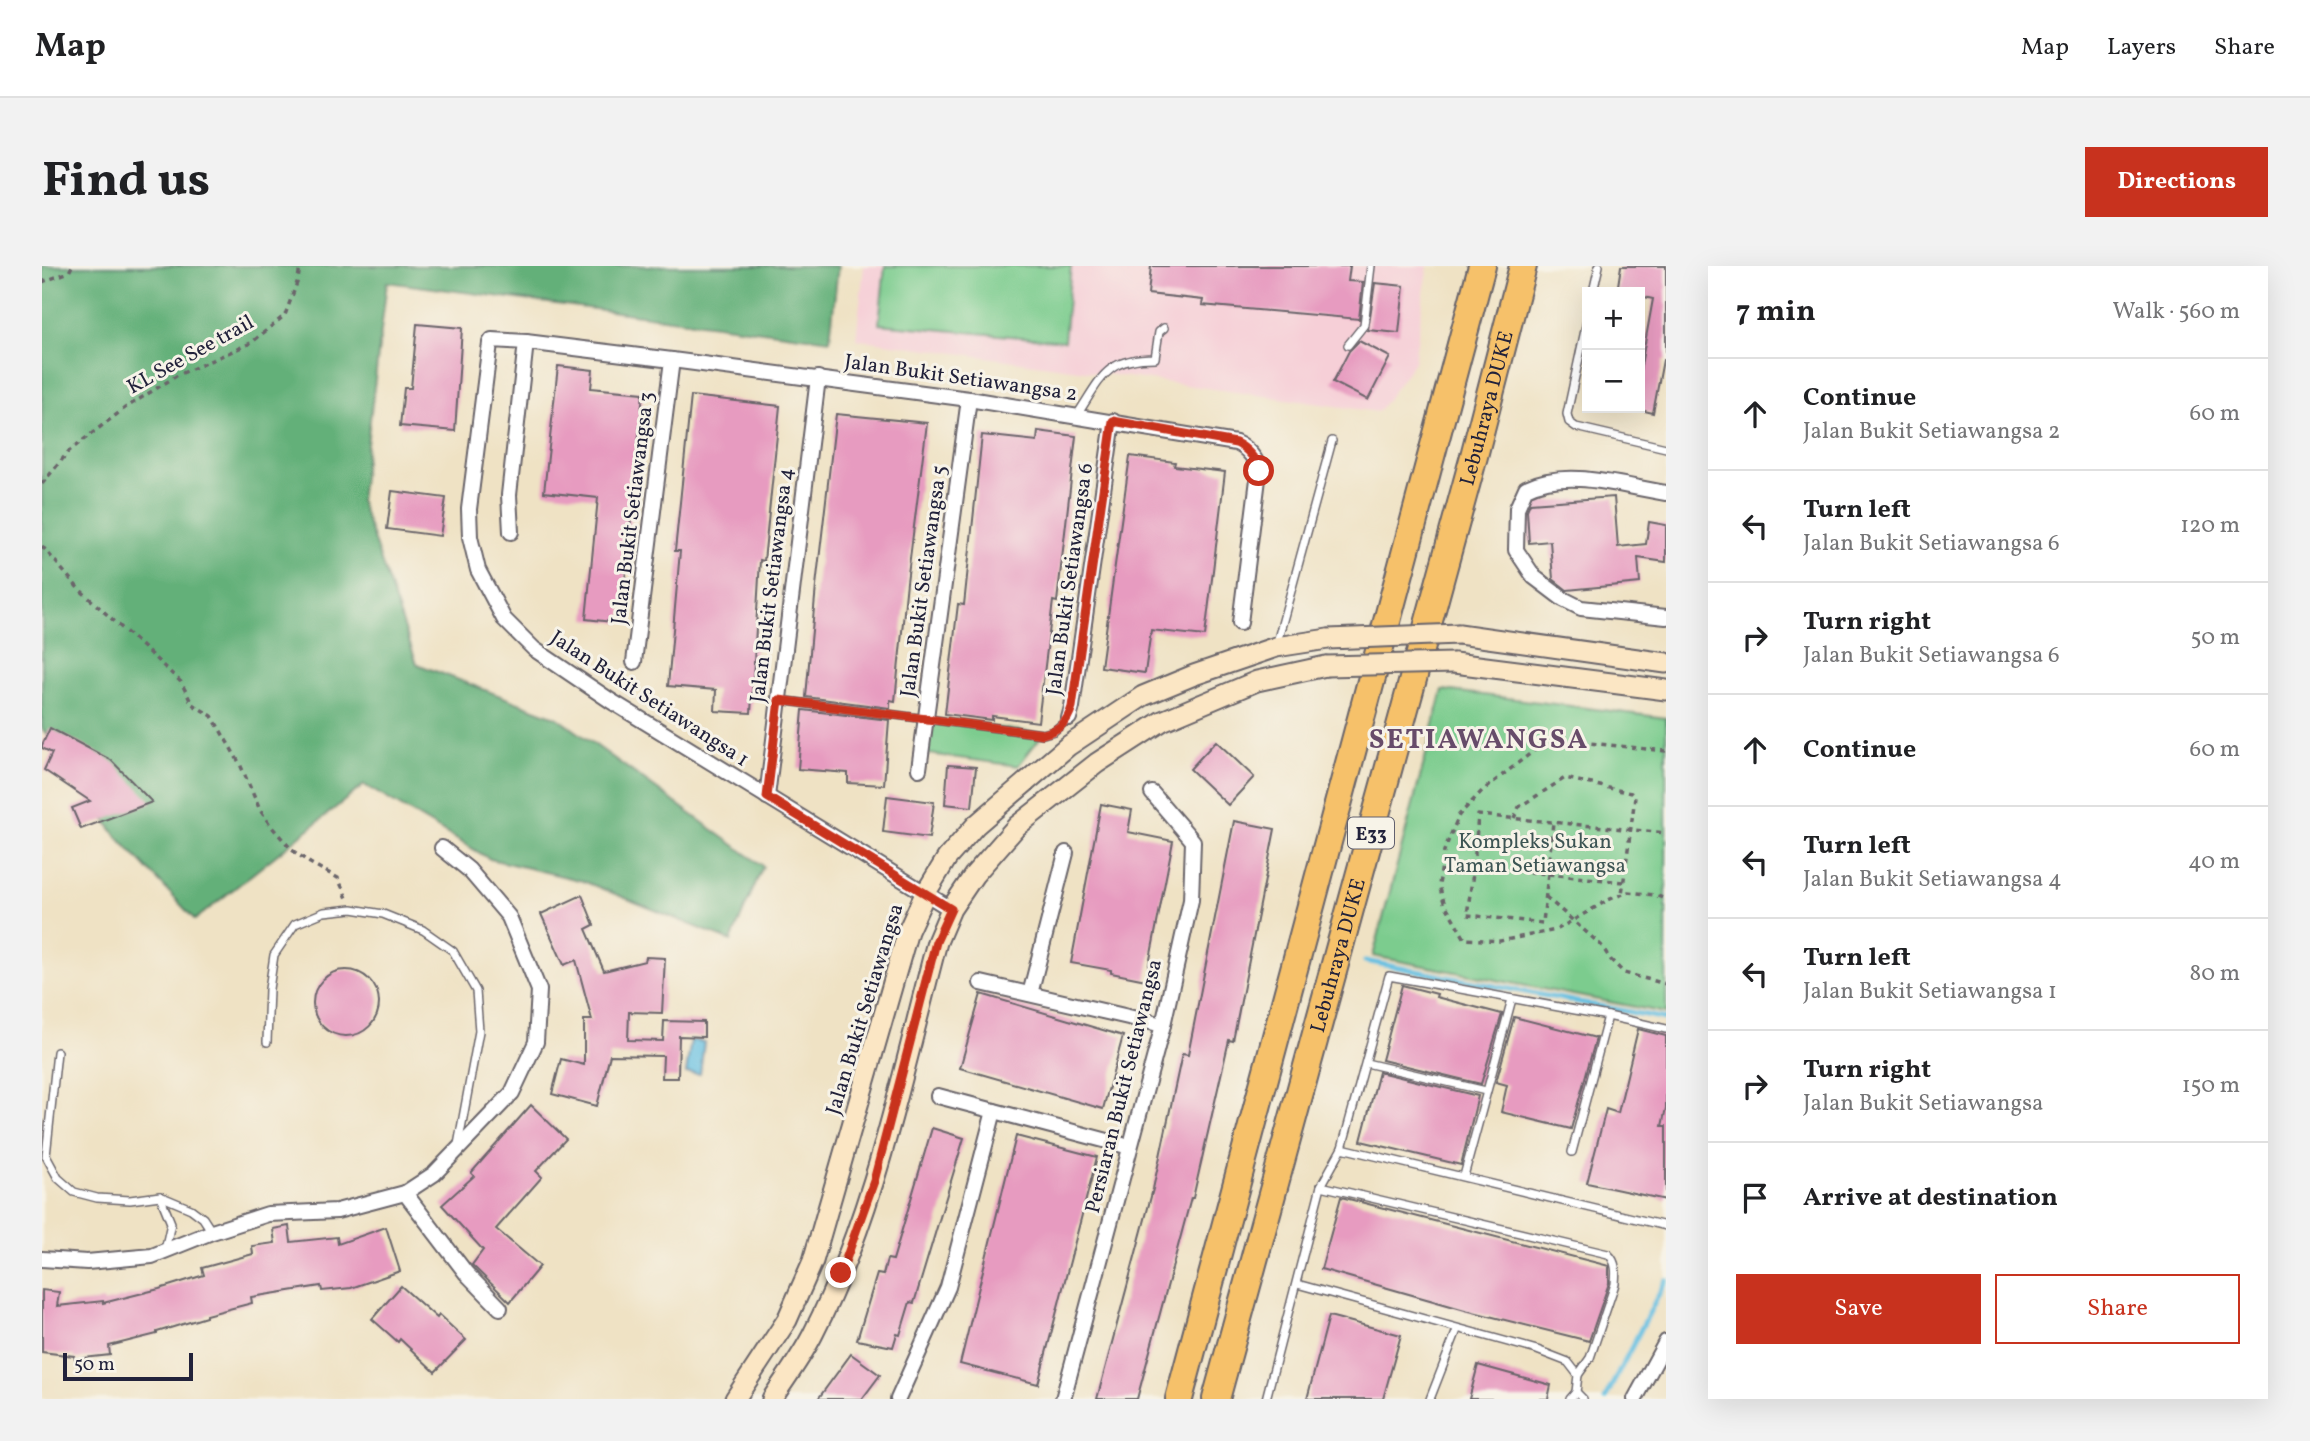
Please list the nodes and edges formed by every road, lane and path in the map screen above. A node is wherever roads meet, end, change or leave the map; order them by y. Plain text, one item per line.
1 (72, 266) edge
2 (300, 266) edge
3 (1371, 266) edge
4 (1482, 266) edge
5 (1523, 266) edge
6 (1599, 266) edge
7 (42, 282) edge
8 (1595, 287) edge
9 (1164, 328) dead end
10 (526, 342) junction
11 (490, 344) joint
12 (1582, 344) edge
13 (1348, 345) dead end
14 (672, 360) junction
15 (818, 378) junction
16 (969, 399) junction
17 (1077, 415) junction
18 (1113, 421) junction
19 (1332, 441) dead end
20 (1666, 448) edge
21 (42, 484) edge
22 (1666, 493) edge
23 (510, 532) dead end
24 (42, 547) edge
25 (1666, 617) edge
26 (1240, 624) dead end
27 (1276, 647) junction
28 (634, 662) dead end
29 (1666, 663) edge
30 (1666, 690) edge
31 (779, 700) junction
32 (926, 718) junction
33 (1069, 718) joint
34 (1666, 751) edge
35 (919, 769) dead end
36 (1152, 793) dead end
37 (767, 797) junction
38 (1514, 818) junction
39 (1553, 822) junction
40 (1630, 829) junction
41 (1666, 833) edge
42 (442, 848) dead end
43 (1066, 853) dead end
44 (1474, 866) junction
45 (1548, 874) junction
46 (1623, 882) junction
47 (925, 894) junction
48 (1622, 894) junction
49 (1546, 897) junction
50 (1666, 899) edge
51 (352, 909) junction
52 (951, 909) junction
53 (1573, 921) junction
54 (981, 983) dead end
55 (1666, 984) edge
56 (1030, 994) junction
57 (1512, 999) junction
58 (1608, 1016) junction
59 (1163, 1025) junction
60 (1666, 1029) edge
61 (267, 1042) dead end
62 (57, 1052) dead end
63 (1366, 1063) junction
64 (1486, 1091) junction
65 (938, 1096) dead end
66 (994, 1111) junction
67 (1130, 1147) junction
68 (1342, 1148) junction
69 (457, 1150) junction
70 (1572, 1152) dead end
71 (1464, 1176) junction
72 (1321, 1186) junction
73 (405, 1193) junction
74 (160, 1196) junction
75 (1666, 1226) edge
76 (212, 1232) junction
77 (165, 1251) junction
78 (42, 1259) edge
79 (1297, 1284) junction
80 (499, 1308) dead end
81 (1457, 1329) junction
82 (1666, 1342) edge
83 (1652, 1369) junction
84 (1578, 1375) junction
85 (1666, 1376) edge
86 (1576, 1392) junction
87 (735, 1399) edge
88 (772, 1399) edge
89 (898, 1399) edge
90 (1063, 1399) edge
91 (1179, 1399) edge
92 (1216, 1399) edge
93 (1266, 1399) edge
94 (1430, 1399) edge
95 (1570, 1399) edge
96 (1583, 1399) edge
97 (1635, 1399) edge

1 - 7 path
2 - 21 path, KL See See trail
3 - 13 lane
4 - 91 highway, Lebuhraya DUKE / E33
5 - 92 highway, Lebuhraya DUKE / E33
6 - 8 lane
9 - 17 lane
10 - 11 street, Jalan Bukit Setiawangsa 2
10 - 14 street, Jalan Bukit Setiawangsa 2
10 - 23 street
11 - 37 street, Jalan Bukit Setiawangsa 1
12 - 20 lane
14 - 15 street, Jalan Bukit Setiawangsa 2
14 - 28 street, Jalan Bukit Setiawangsa 3
15 - 16 street, Jalan Bukit Setiawangsa 2
15 - 31 street, Jalan Bukit Setiawangsa 4
16 - 17 street, Jalan Bukit Setiawangsa 2
16 - 32 street, Jalan Bukit Setiawangsa 5
17 - 18 street, Jalan Bukit Setiawangsa 2
18 - 26 street, Jalan Bukit Setiawangsa 2
18 - 33 street, Jalan Bukit Setiawangsa 6
19 - 27 lane
22 - 25 street
24 - 51 path
27 - 29 street, Jalan Bukit Setiawangsa, bridge
27 - 47 street, Jalan Bukit Setiawangsa
30 - 52 street, bridge
31 - 32 lane, Jalan Bukit Setiawangsa 6
31 - 37 street, Jalan Bukit Setiawangsa 4
32 - 33 lane, Jalan Bukit Setiawangsa 6
32 - 35 street, Jalan Bukit Setiawangsa 5
34 - 53 path
36 - 59 street, Persiaran Bukit Setiawangsa
37 - 47 street, Jalan Bukit Setiawangsa 1
38 - 39 path
38 - 40 path
38 - 44 path
39 - 40 path
39 - 45 path
40 - 41 path
40 - 46 path
42 - 69 street
43 - 56 street
44 - 45 path
44 - 49 path
45 - 46 path
45 - 49 path
46 - 48 path
47 - 52 street, Jalan Bukit Setiawangsa 1
47 - 87 street, Jalan Bukit Setiawangsa
48 - 50 path
48 - 53 path
49 - 53 path
51 - 61 lane
51 - 69 lane
52 - 88 street
53 - 55 path
54 - 56 street
56 - 59 street
57 - 58 lane
57 - 63 lane
57 - 64 lane
58 - 60 lane
58 - 70 lane
59 - 67 street, Persiaran Bukit Setiawangsa
62 - 74 lane
63 - 64 lane
63 - 68 lane
64 - 71 lane
65 - 66 street
66 - 67 street
66 - 89 street
67 - 90 street, Persiaran Bukit Setiawangsa
68 - 71 lane
68 - 72 lane
69 - 73 street
71 - 75 lane
72 - 79 lane
72 - 84 lane
73 - 76 street
73 - 80 street
74 - 76 lane
74 - 77 lane
76 - 77 street
77 - 78 street
79 - 81 lane
79 - 93 lane
81 - 84 lane
81 - 94 lane
82 - 83 street
83 - 85 street
83 - 97 street
84 - 86 lane
86 - 95 lane
86 - 96 lane

